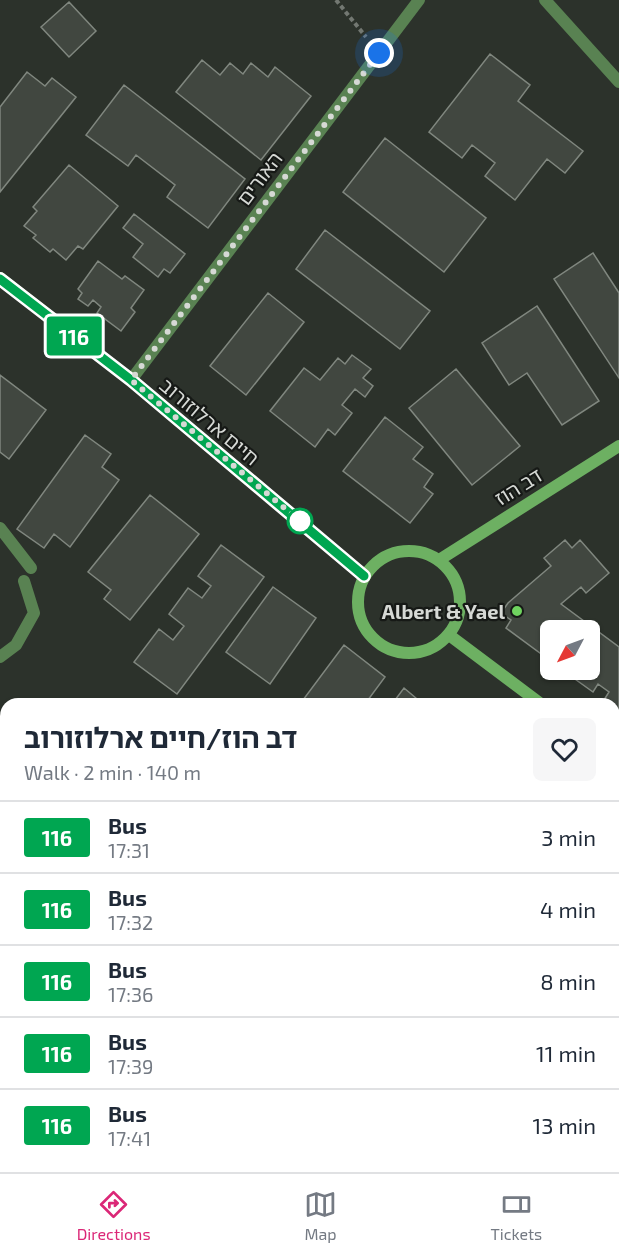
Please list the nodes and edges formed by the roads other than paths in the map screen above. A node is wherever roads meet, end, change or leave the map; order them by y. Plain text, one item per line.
1 (419, 0) edge
2 (545, 0) edge
3 (619, 82) edge
4 (0, 279) edge
5 (131, 380) junction
6 (619, 446) edge
7 (0, 528) edge
8 (439, 560) junction
9 (31, 568) dead end
10 (364, 576) junction
11 (24, 581) dead end
12 (450, 635) junction
13 (0, 657) edge
14 (534, 698) edge

1 - 5 street, האורים
2 - 3 street
4 - 5 street, חיים ארלוזורוב
5 - 10 street, חיים ארלוזורוב
6 - 8 street, דב הוז
7 - 9 street
8 - 10 street
8 - 12 street
10 - 12 street
11 - 13 street
12 - 14 street

